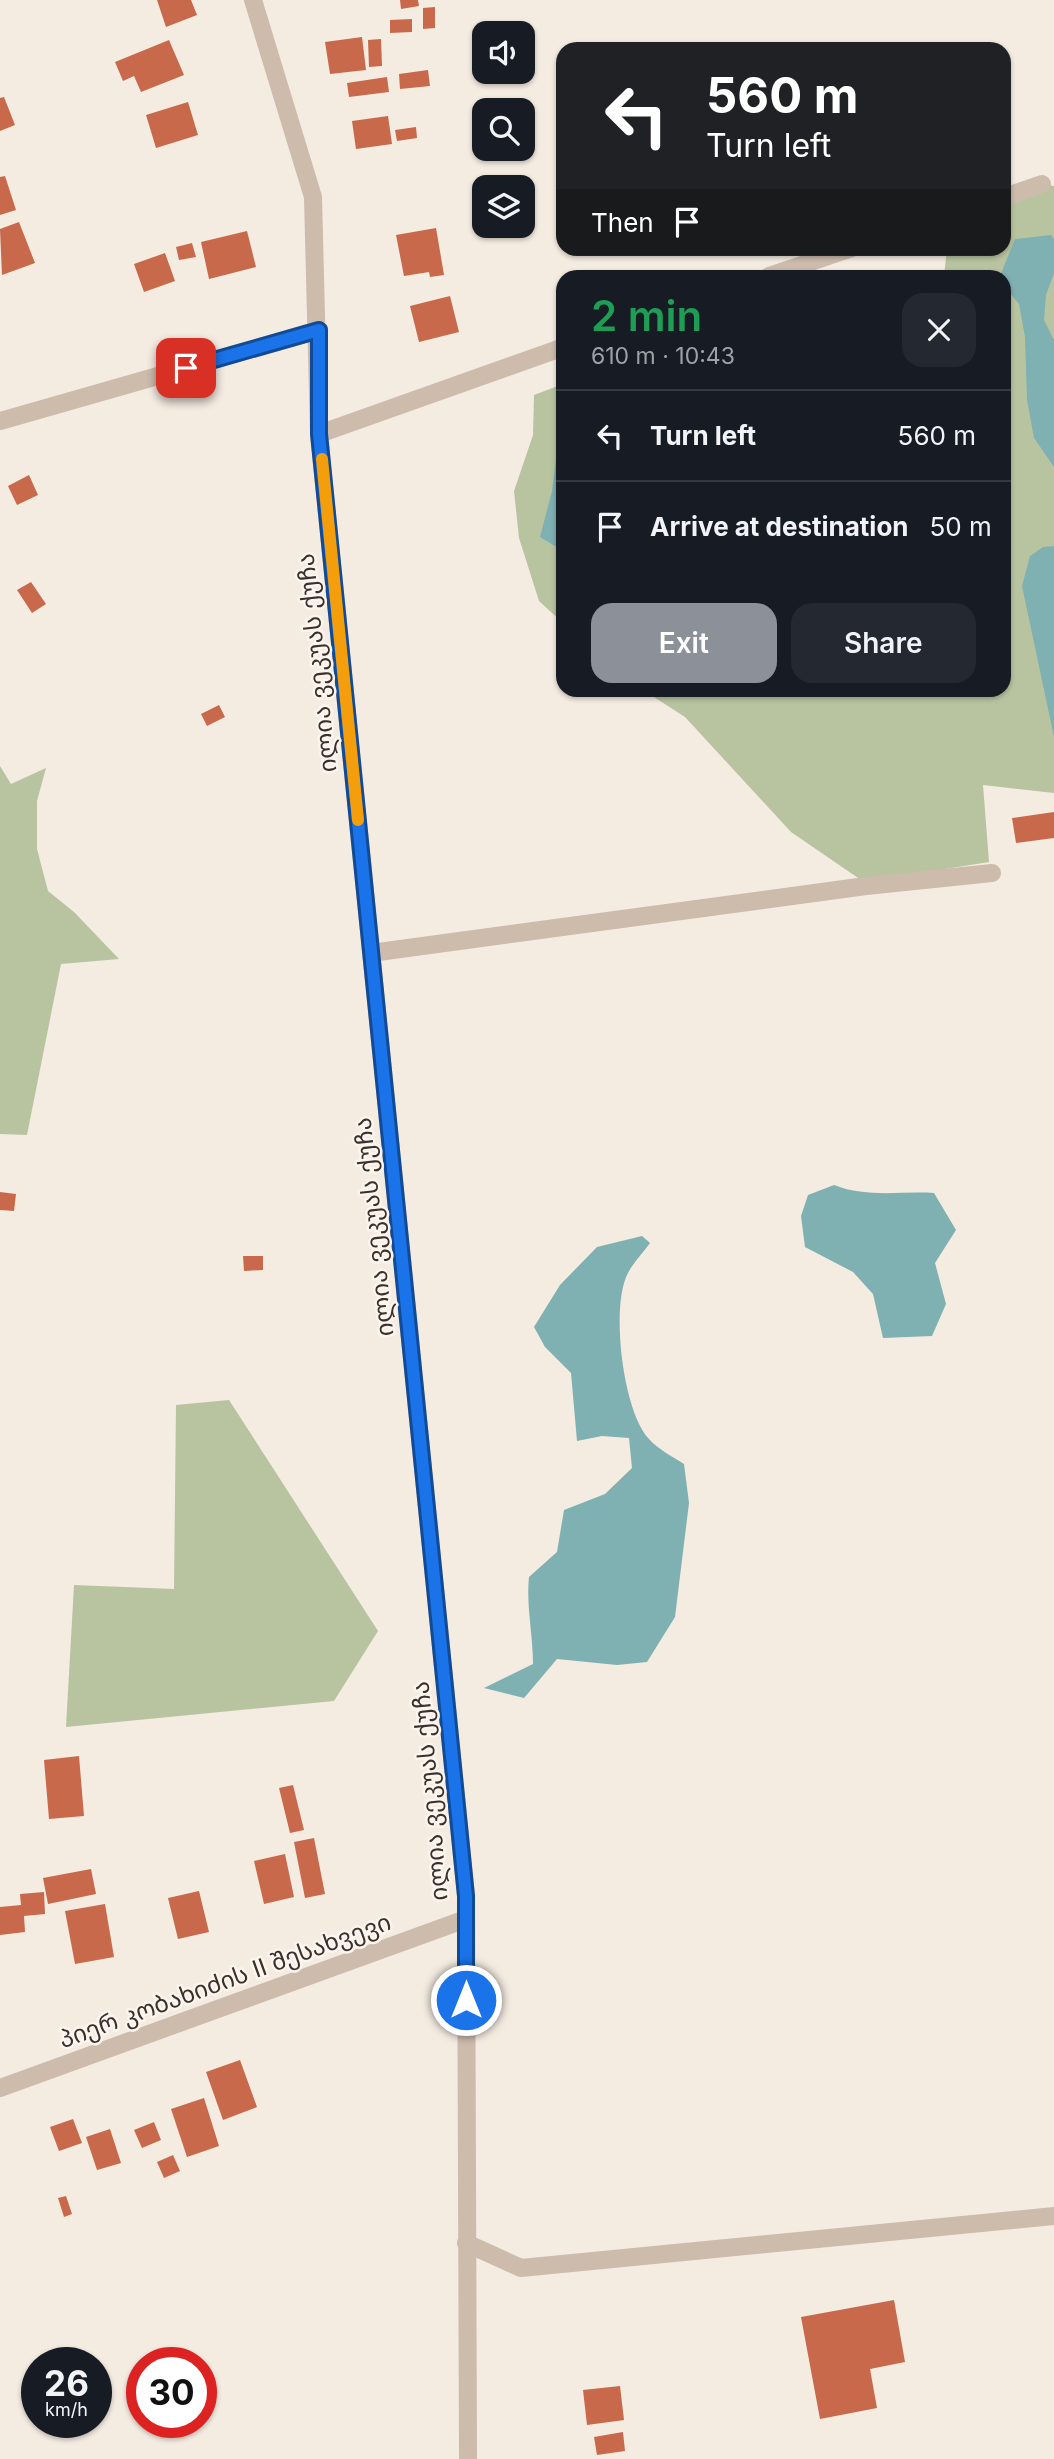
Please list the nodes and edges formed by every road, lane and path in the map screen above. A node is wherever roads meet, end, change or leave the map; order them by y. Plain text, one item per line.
1 (253, 0) edge
2 (1042, 184) dead end
3 (1011, 195) edge
4 (828, 256) edge
5 (787, 270) edge
6 (319, 330) junction
7 (556, 350) edge
8 (0, 421) edge
9 (319, 434) junction
10 (992, 873) dead end
11 (371, 953) junction
12 (466, 1919) junction
13 (0, 2088) edge
14 (1054, 2216) edge
15 (466, 2243) junction
16 (467, 2459) edge

1 - 6 street, ილია ვეკუას ქუჩა
2 - 3 street
4 - 5 street
6 - 8 street
6 - 9 street, ილია ვეკუას ქუჩა
7 - 9 street
9 - 11 street, ილია ვეკუას ქუჩა
10 - 11 street
11 - 12 street, ილია ვეკუას ქუჩა
12 - 13 street, პიერ კობახიძის II შესახვევი
12 - 15 street, ილია ვეკუას ქუჩა
14 - 15 street
15 - 16 street, ილია ვეკუას ქუჩა

